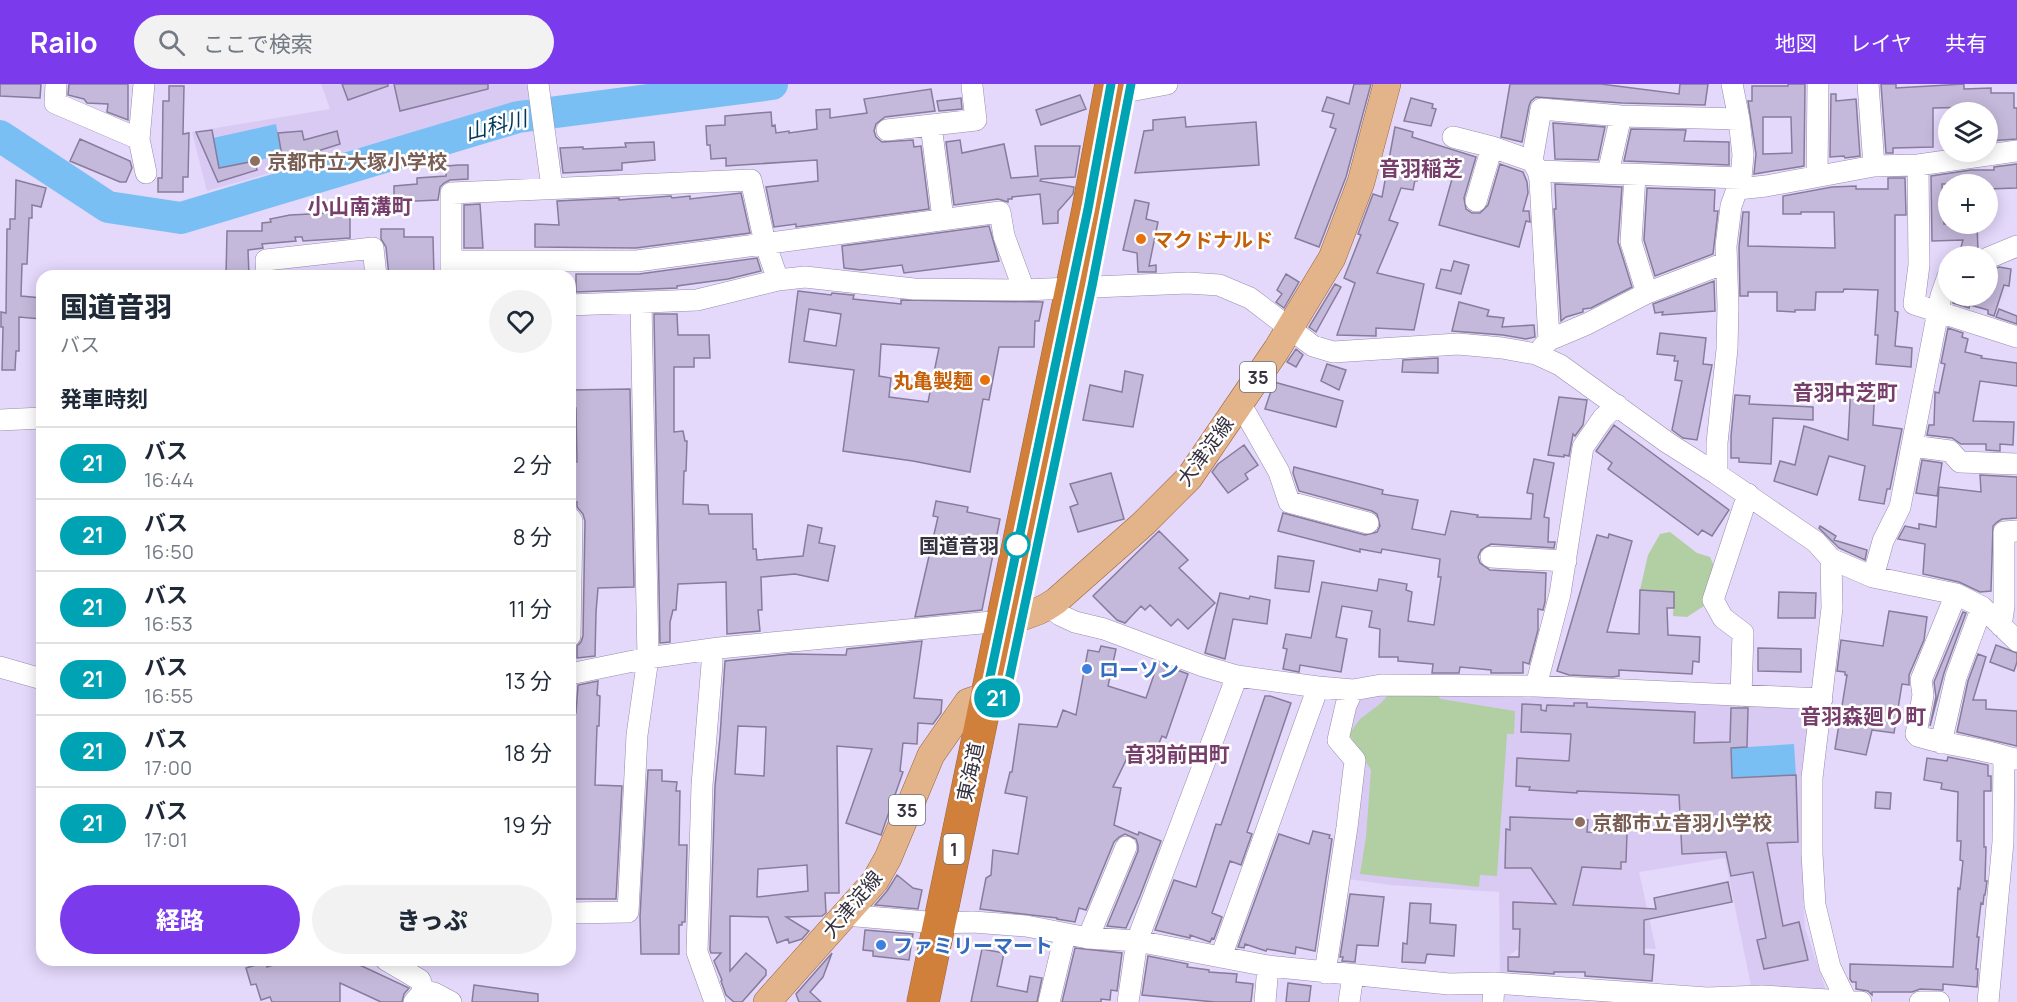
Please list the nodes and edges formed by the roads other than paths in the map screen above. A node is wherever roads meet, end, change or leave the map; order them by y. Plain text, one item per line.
1 (56, 84) edge
2 (144, 84) edge
3 (1167, 84) edge
4 (1387, 84) edge
5 (1732, 84) edge
6 (1818, 84) edge
7 (1868, 84) edge
8 (972, 86) dead end
9 (1120, 89) edge
10 (539, 93) edge
11 (1621, 116) junction
12 (1739, 119) junction
13 (931, 125) junction
14 (886, 130) dead end
15 (1453, 137) dead end
16 (139, 140) junction
17 (1492, 147) junction
18 (2017, 151) edge
19 (1918, 165) junction
20 (1535, 166) junction
21 (1874, 166) junction
22 (146, 173) dead end
23 (1608, 173) junction
24 (1635, 175) junction
25 (1817, 175) junction
26 (1739, 183) junction
27 (552, 188) junction
28 (1476, 201) dead end
29 (943, 219) junction
30 (765, 243) junction
31 (2017, 246) edge
32 (1998, 254) edge
33 (1725, 263) junction
34 (451, 268) edge
35 (267, 270) edge
36 (375, 270) edge
37 (778, 280) junction
38 (1082, 286) junction
39 (1024, 290) junction
40 (1647, 293) junction
41 (641, 303) junction
42 (576, 305) edge
43 (1939, 306) edge
44 (1938, 312) junction
45 (1290, 328) junction
46 (2017, 337) edge
47 (1543, 347) junction
48 (1240, 403) junction
49 (1617, 405) junction
50 (36, 418) edge
51 (0, 420) edge
52 (1912, 446) junction
53 (2017, 464) edge
54 (1717, 474) junction
55 (1748, 494) junction
56 (1368, 523) dead end
57 (2017, 531) edge
58 (1491, 557) dead end
59 (1831, 559) junction
60 (1566, 561) junction
61 (1873, 578) junction
62 (1956, 594) junction
63 (1982, 607) junction
64 (1024, 615) junction
65 (2001, 626) junction
66 (2017, 641) edge
67 (712, 649) junction
68 (648, 658) junction
69 (0, 667) edge
70 (576, 673) edge
71 (1237, 676) junction
72 (36, 677) edge
73 (1536, 686) junction
74 (1318, 687) junction
75 (1353, 690) junction
76 (1741, 696) junction
77 (995, 697) junction
78 (1822, 699) junction
79 (1941, 743) junction
80 (2011, 759) edge
81 (2010, 842) edge
82 (1126, 847) dead end
83 (576, 913) edge
84 (845, 915) junction
85 (949, 923) junction
86 (1065, 935) junction
87 (1088, 938) junction
88 (1137, 941) junction
89 (1221, 957) junction
90 (396, 966) edge
91 (1268, 966) junction
92 (1325, 973) junction
93 (1353, 975) junction
94 (1426, 992) edge
95 (1493, 993) edge
96 (1566, 995) edge
97 (419, 997) edge
98 (1635, 998) edge
99 (450, 1002) edge
100 (715, 1002) edge
101 (767, 1002) edge
102 (923, 1002) edge
103 (944, 1002) edge
104 (1049, 1002) edge
105 (1128, 1002) edge
106 (1265, 1002) edge
107 (1349, 1002) edge
108 (1852, 1002) edge
109 (1920, 1002) edge
110 (1939, 1002) edge
111 (1988, 1002) edge

1 - 16 street
2 - 16 street
3 - 9 street
4 - 45 main road, 大津淀線 / 35
5 - 12 street
6 - 25 street
7 - 21 street
8 - 13 street
9 - 38 highway, 東海道 / 1
10 - 27 street
11 - 12 street
11 - 20 street
11 - 23 street
12 - 26 street
13 - 14 street
13 - 29 street
15 - 17 street
16 - 22 street
17 - 20 street
17 - 28 street
18 - 19 street
19 - 21 street
19 - 44 street
20 - 23 street
20 - 47 street
21 - 25 street
23 - 24 street
24 - 26 street
24 - 40 street
25 - 26 street
26 - 33 street
27 - 30 street
27 - 34 street
29 - 30 street
29 - 39 street
30 - 34 street
30 - 37 street
31 - 32 street
33 - 40 street
33 - 54 street
35 - 36 street
37 - 39 street
37 - 41 street
38 - 39 street
38 - 45 street
38 - 64 highway, 東海道 / 1
40 - 47 street
41 - 42 street
41 - 68 street
43 - 44 street
44 - 46 street
44 - 52 street
45 - 47 street
45 - 48 main road, 大津淀線 / 35
47 - 49 street
48 - 56 street
48 - 64 main road, 大津淀線 / 35
49 - 54 street
49 - 60 street
50 - 51 street
52 - 53 street
52 - 61 street
54 - 55 street
55 - 59 street
55 - 76 street
57 - 65 street
58 - 60 street
59 - 61 street
59 - 78 street
60 - 73 street
61 - 62 street
62 - 63 street
62 - 79 street
63 - 65 street
63 - 79 street
64 - 67 street
64 - 71 street
64 - 77 highway, 東海道 / 1
65 - 66 street
67 - 68 street
67 - 100 street
68 - 70 street
68 - 83 street
69 - 72 street
71 - 74 street
71 - 88 street
73 - 75 street
73 - 76 street
74 - 75 street
74 - 89 street
75 - 92 street
76 - 78 street
77 - 84 main road, 大津淀線 / 35
77 - 85 highway, 東海道 / 1
78 - 108 street
79 - 80 street
80 - 81 street
81 - 111 street
82 - 87 street
84 - 85 street
84 - 101 main road, 大津淀線 / 35
85 - 86 street
85 - 102 highway, 東海道 / 1
85 - 103 highway, 東海道 / 1
86 - 87 street
86 - 104 street
87 - 88 street
88 - 89 street
88 - 105 street
89 - 91 street
90 - 97 street
91 - 92 street
91 - 106 street
92 - 93 street
93 - 94 street
93 - 107 street
94 - 95 street
95 - 96 street
96 - 98 street
97 - 99 street
98 - 108 street
109 - 110 street

